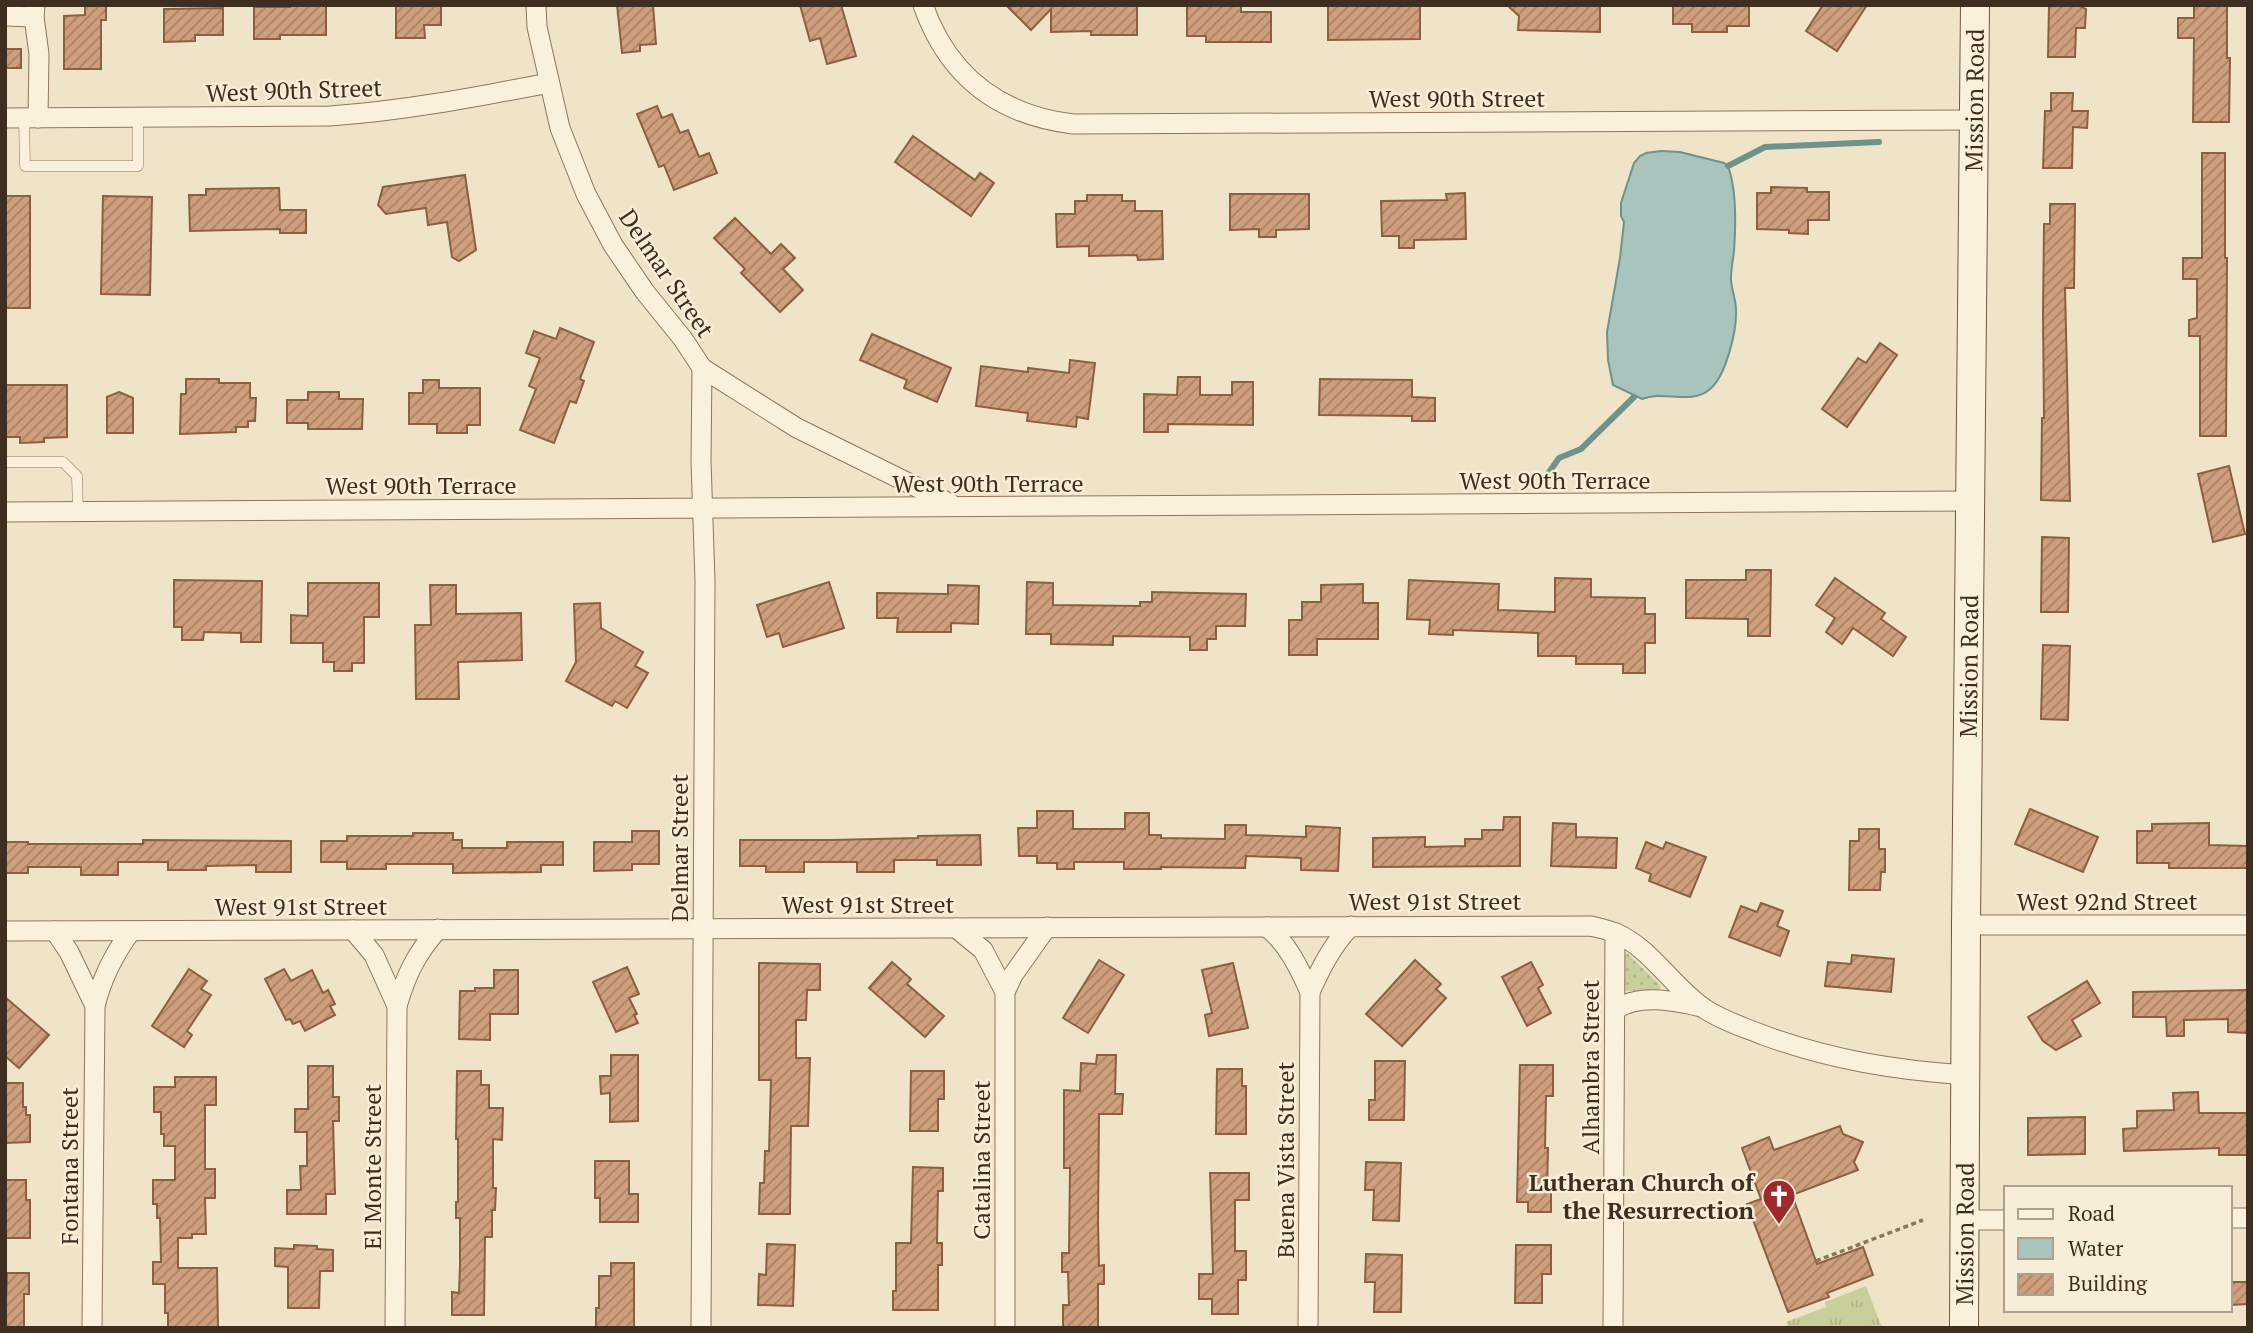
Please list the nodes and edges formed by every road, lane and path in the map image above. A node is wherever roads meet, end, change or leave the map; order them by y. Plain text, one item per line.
1 (536, 5) edge
2 (923, 5) edge
3 (1975, 5) edge
4 (34, 11) edge
5 (5, 16) edge
6 (549, 83) junction
7 (23, 118) edge
8 (138, 118) junction
9 (1974, 120) junction
10 (702, 368) junction
11 (5, 462) edge
12 (1971, 501) junction
13 (955, 506) junction
14 (703, 510) junction
15 (5, 512) edge
16 (78, 512) junction
17 (1966, 925) junction
18 (2248, 925) edge
19 (1352, 926) junction
20 (1047, 927) junction
21 (1267, 927) junction
22 (956, 928) junction
23 (438, 929) junction
24 (703, 929) junction
25 (353, 930) junction
26 (55, 931) junction
27 (131, 931) junction
28 (5, 932) edge
29 (1615, 933) junction
30 (1005, 992) junction
31 (1310, 992) junction
32 (95, 1006) junction
33 (397, 1006) junction
34 (1702, 1007) junction
35 (1615, 1010) junction
36 (1966, 1076) junction
37 (1923, 1220) dead end
38 (1964, 1220) junction
39 (2004, 1220) edge
40 (1816, 1261) dead end
41 (93, 1328) edge
42 (396, 1328) edge
43 (701, 1328) edge
44 (1005, 1328) edge
45 (1308, 1328) edge
46 (1613, 1328) edge
47 (1965, 1328) edge

1 - 6 street, Delmar Street
2 - 9 street, West 90th Street
3 - 9 main road, Mission Road
4 - 5 street
4 - 7 street
6 - 8 street, West 90th Street
6 - 10 street, Delmar Street
7 - 8 street, West 90th Street
7 - 8 lane
9 - 12 main road, Mission Road
10 - 13 street, Delmar Street
10 - 14 street, Delmar Street
11 - 16 lane
12 - 13 street, West 90th Terrace
12 - 17 main road, Mission Road
13 - 14 street, West 90th Terrace
14 - 16 street, West 90th Terrace
14 - 24 street, Delmar Street
15 - 16 street, West 90th Terrace
17 - 18 street, West 92nd Street
17 - 36 main road, Mission Road
19 - 21 street, West 91st Street
19 - 29 street, West 91st Street
19 - 31 street, Buena Vista Street
20 - 21 street, West 91st Street
20 - 22 street, West 91st Street
20 - 30 street, Catalina Street
21 - 31 street, Buena Vista Street
22 - 24 street, West 91st Street
22 - 30 street, Catalina Street
23 - 24 street, West 91st Street
23 - 25 street, West 91st Street
23 - 33 street, El Monte Street
24 - 43 street, Delmar Street
25 - 27 street, West 91st Street
25 - 33 street, El Monte Street
26 - 27 street, West 91st Street
26 - 28 street, West 91st Street
26 - 32 street, Fontana Street
27 - 32 street, Fontana Street
29 - 34 street, West 91st Street
29 - 35 street, Alhambra Street
30 - 44 street, Catalina Street
31 - 45 street, Buena Vista Street
32 - 41 street, Fontana Street
33 - 42 street, El Monte Street
34 - 35 street, West 91st Street
34 - 36 street, West 91st Street
35 - 46 street, Alhambra Street
36 - 38 main road, Mission Road
37 - 40 path
38 - 39 street
38 - 47 main road, Mission Road

